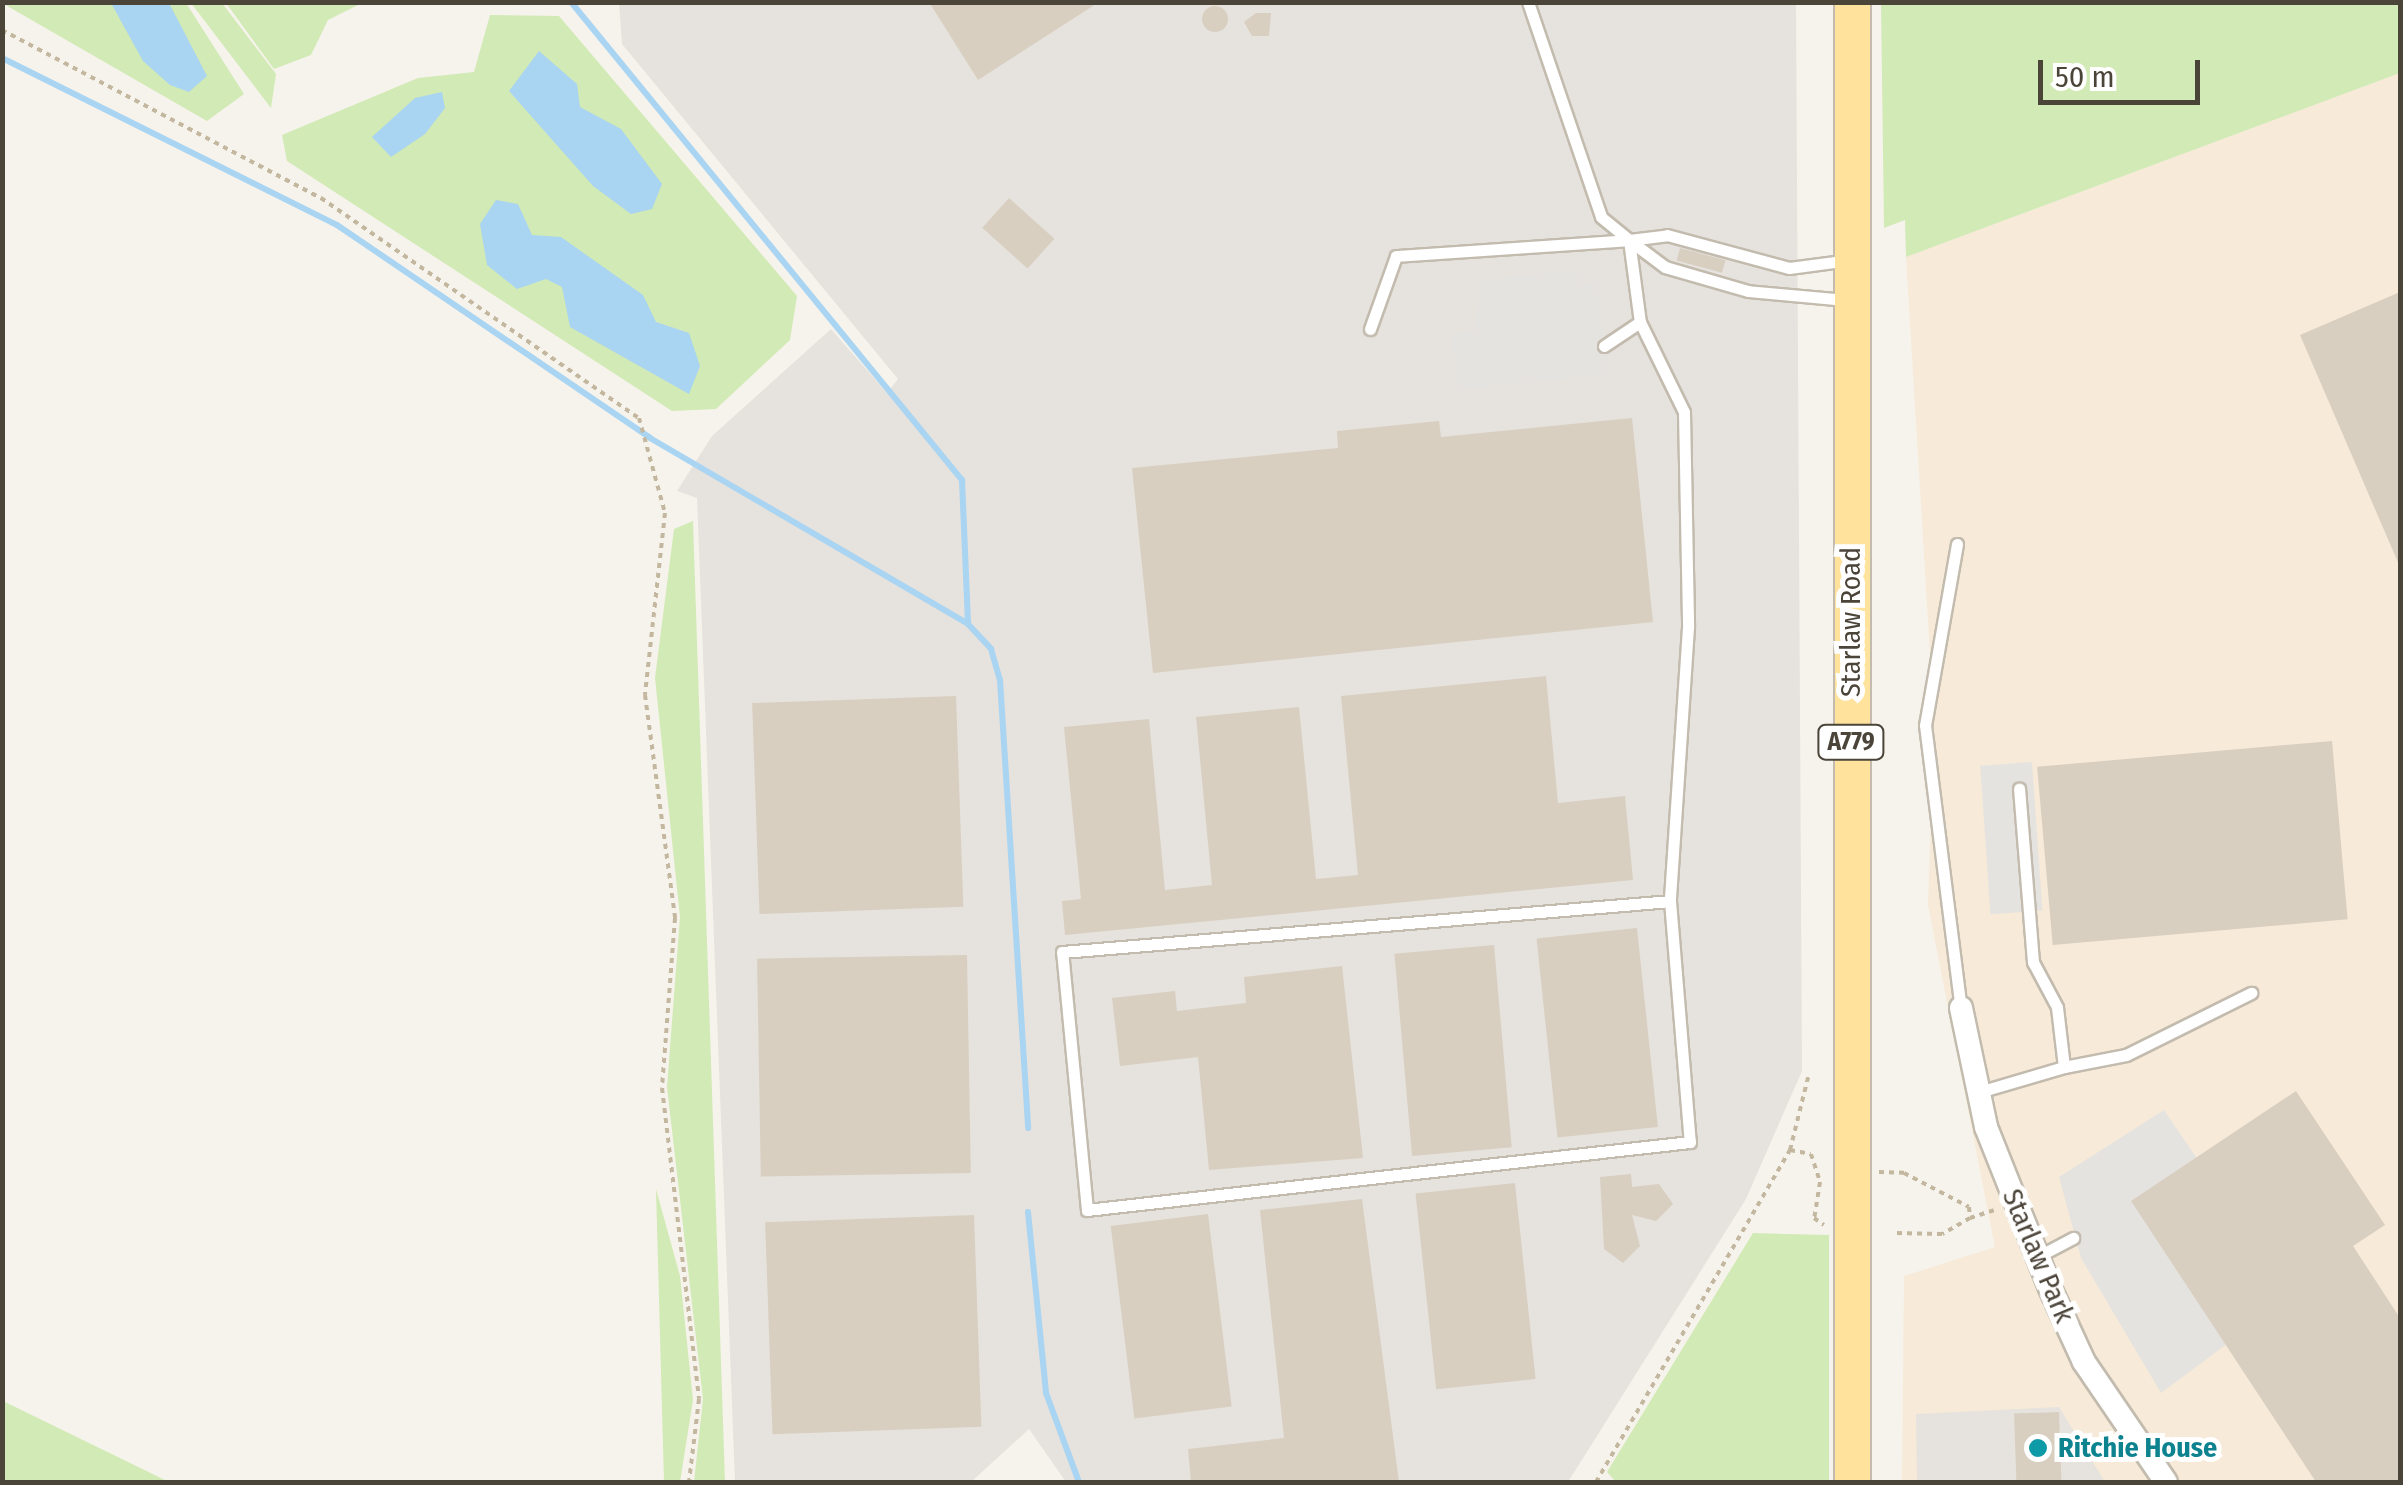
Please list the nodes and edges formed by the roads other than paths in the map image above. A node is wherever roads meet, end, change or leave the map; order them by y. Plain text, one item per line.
1 (1528, 2) edge
2 (1852, 2) edge
3 (1629, 240) junction
4 (1855, 259) junction
5 (1855, 300) junction
6 (1640, 322) junction
7 (1370, 329) dead end
8 (1604, 346) dead end
9 (1957, 544) dead end
10 (2019, 788) dead end
11 (1670, 901) junction
12 (2251, 993) dead end
13 (1962, 1008) joint
14 (2064, 1067) junction
15 (1979, 1092) junction
16 (2073, 1238) dead end
17 (2037, 1257) junction
18 (1852, 1482) edge
19 (2166, 1482) edge

1 - 3 lane
2 - 4 main road, Starlaw Road / A779
3 - 4 lane
3 - 5 lane
3 - 6 lane
3 - 7 lane
4 - 5 main road, Starlaw Road / A779
5 - 18 main road, Starlaw Road / A779
6 - 8 lane
6 - 11 lane
9 - 13 lane
10 - 14 lane
11 - 11 lane
12 - 14 lane
13 - 15 street, Starlaw Park
14 - 15 lane
15 - 17 street, Starlaw Park
16 - 17 lane
17 - 19 street, Starlaw Park

